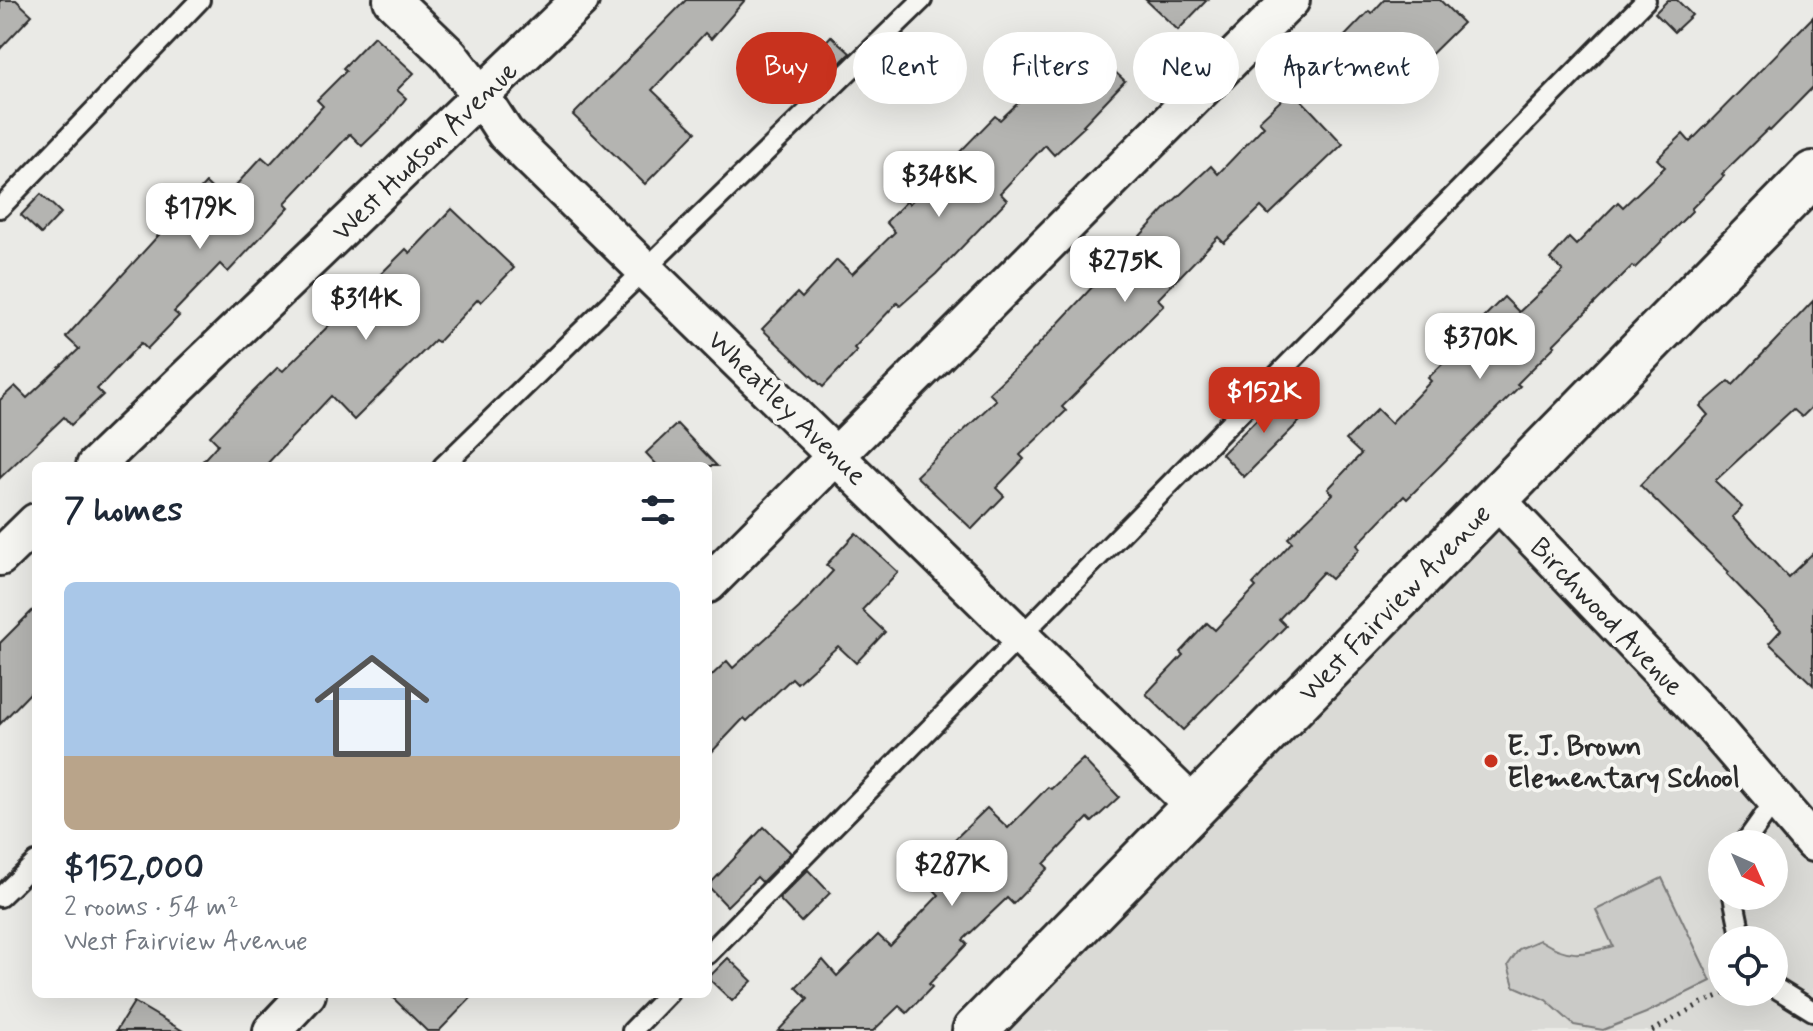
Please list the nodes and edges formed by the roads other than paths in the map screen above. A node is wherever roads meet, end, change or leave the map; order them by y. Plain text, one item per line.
1 (200, 0) edge
2 (392, 0) edge
3 (580, 0) edge
4 (922, 0) edge
5 (1291, 0) edge
6 (1646, 0) edge
7 (481, 96) junction
8 (1809, 186) edge
9 (0, 208) edge
10 (645, 269) junction
11 (835, 453) junction
12 (99, 462) edge
13 (447, 462) edge
14 (1495, 498) junction
15 (32, 526) edge
16 (0, 557) edge
17 (712, 580) edge
18 (1022, 637) junction
19 (1776, 799) junction
20 (1194, 806) junction
21 (1754, 830) edge
22 (1813, 843) edge
23 (32, 866) edge
24 (0, 897) edge
25 (712, 950) edge
26 (1788, 996) edge
27 (303, 998) edge
28 (664, 998) edge
29 (1813, 1011) edge
30 (272, 1031) edge
31 (632, 1031) edge
32 (975, 1031) edge

1 - 9 lane
2 - 7 street, Wheatley Avenue
3 - 7 street, West Hudson Avenue
4 - 10 lane
5 - 11 street
6 - 18 lane
7 - 10 street, Wheatley Avenue
7 - 12 street, West Hudson Avenue
8 - 14 street, West Fairview Avenue
10 - 11 street, Wheatley Avenue
10 - 13 lane
11 - 17 street
11 - 18 street, Wheatley Avenue
14 - 19 street, Birchwood Avenue
14 - 20 street, West Fairview Avenue
15 - 16 street
18 - 20 street, Wheatley Avenue
18 - 25 lane
19 - 21 lane
19 - 22 street, Birchwood Avenue
20 - 32 street, West Fairview Avenue
23 - 24 lane
26 - 29 lane
27 - 30 street
28 - 31 lane

